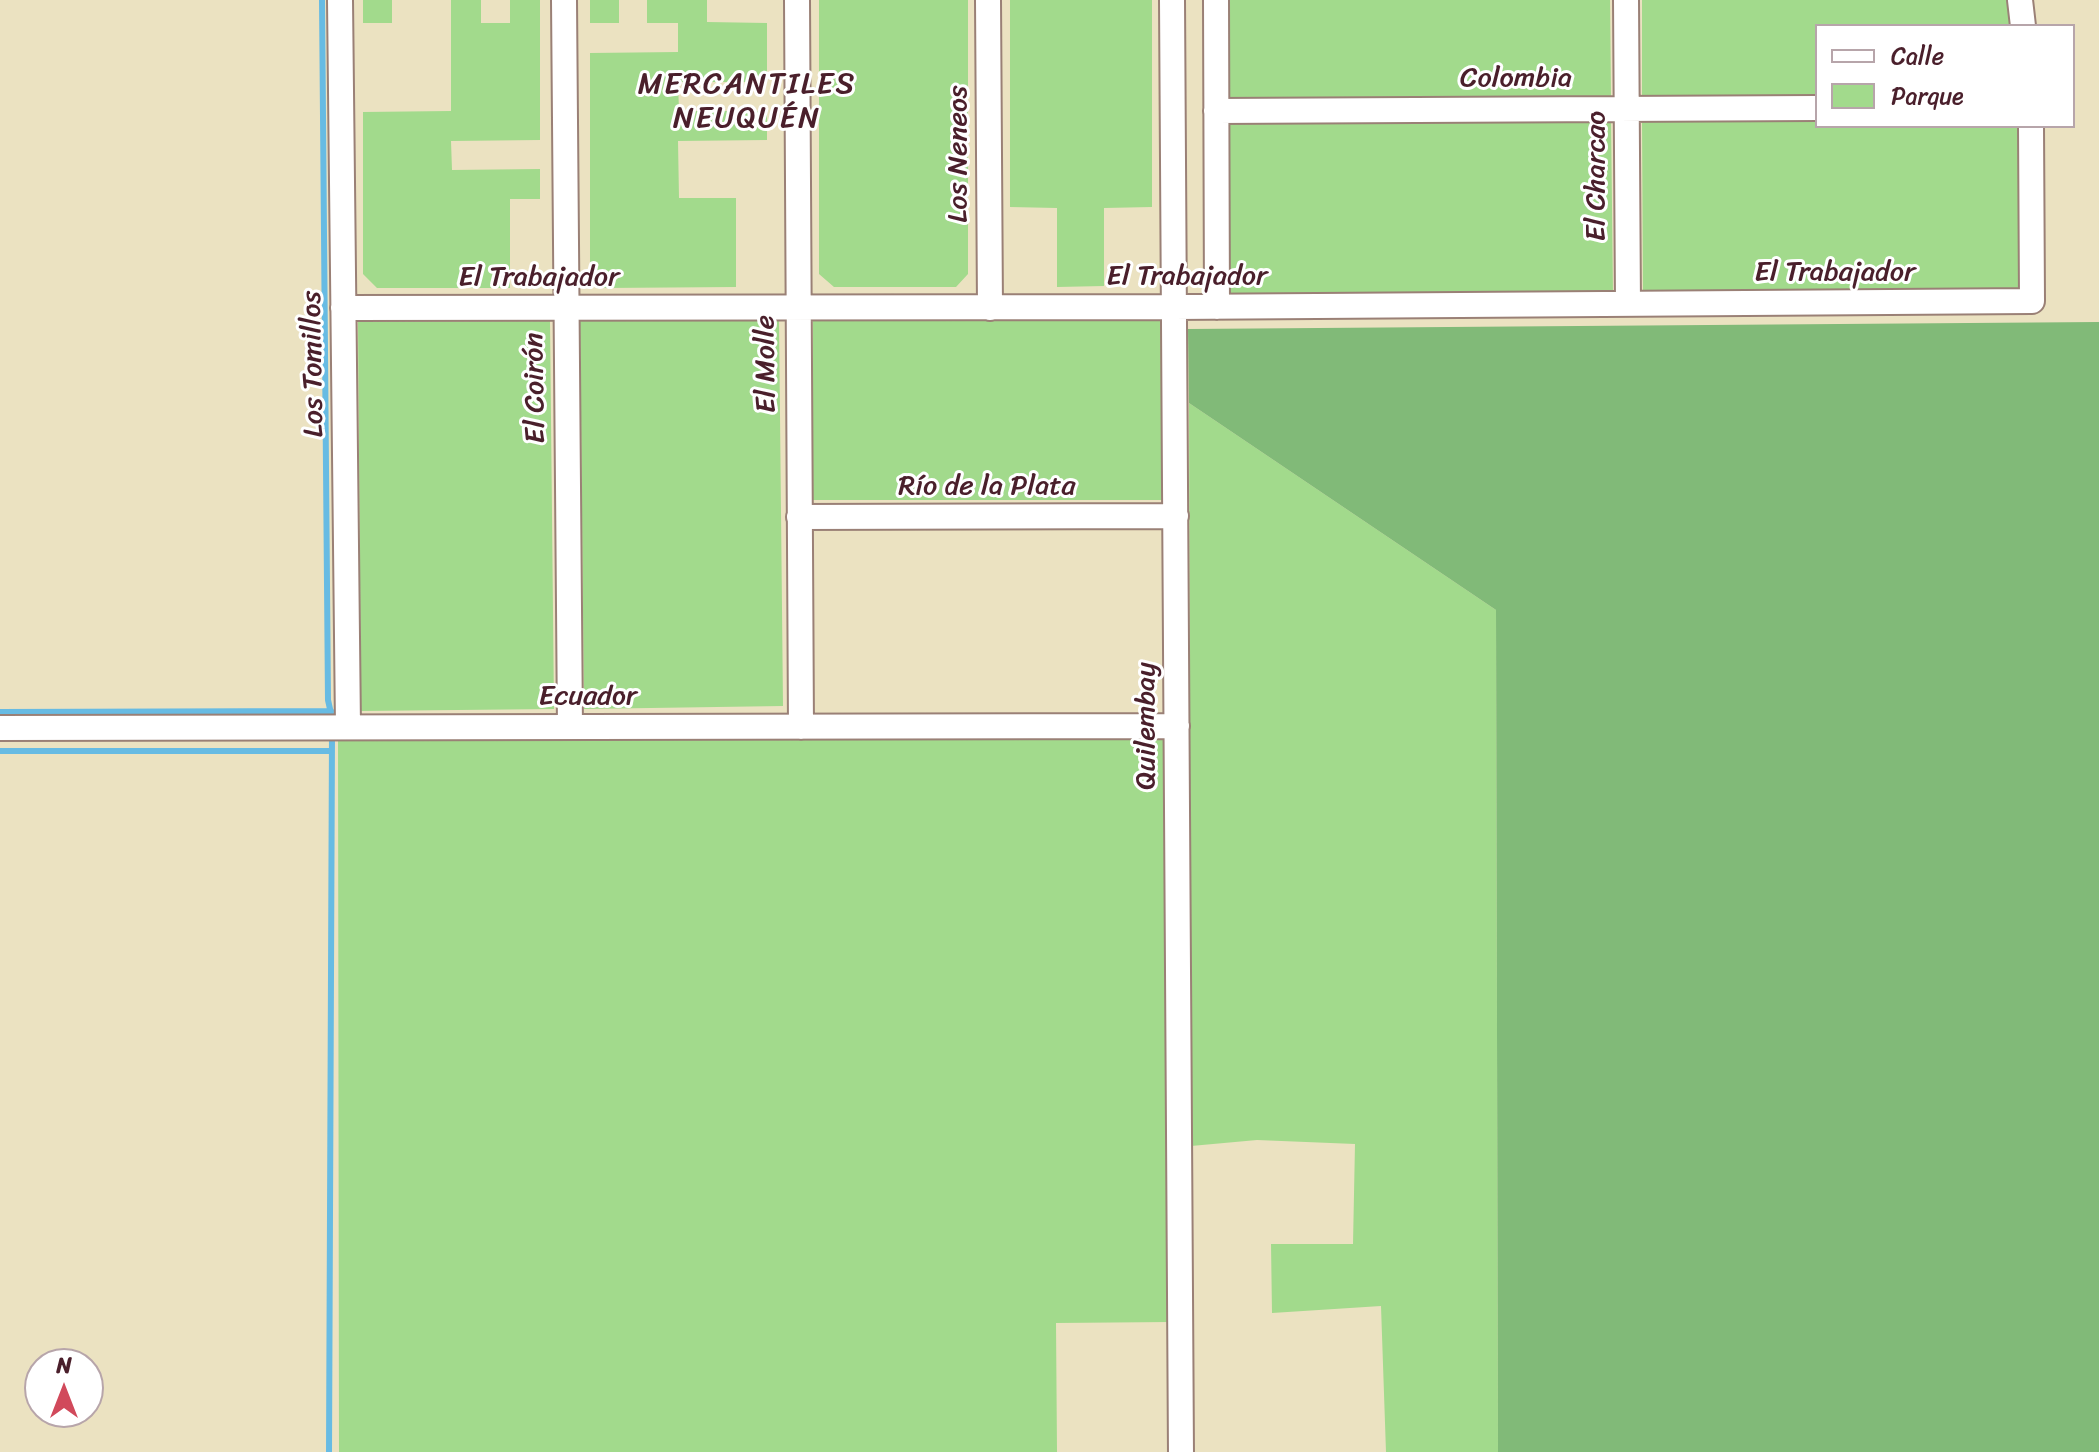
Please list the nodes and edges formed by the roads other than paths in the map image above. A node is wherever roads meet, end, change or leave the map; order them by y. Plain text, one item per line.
1 (340, 0) edge
2 (564, 0) edge
3 (797, 0) edge
4 (988, 0) edge
5 (1172, 0) edge
6 (1216, 0) edge
7 (1626, 0) edge
8 (2020, 0) edge
9 (2023, 24) edge
10 (1815, 108) edge
11 (1627, 109) junction
12 (1216, 111) junction
13 (2031, 128) edge
14 (1628, 304) junction
15 (1174, 307) junction
16 (1217, 307) junction
17 (343, 308) junction
18 (565, 308) junction
19 (796, 308) junction
20 (990, 308) junction
21 (1176, 516) junction
22 (799, 517) junction
23 (1177, 726) junction
24 (348, 727) junction
25 (570, 727) junction
26 (801, 727) junction
27 (0, 728) edge
28 (1181, 1452) edge

1 - 17 street, Los Tomillos
2 - 18 street, El Coirón
3 - 19 street, El Molle
4 - 20 street, Los Neneos
5 - 15 street, Quilembay
6 - 12 street
7 - 11 street, El Charcao
8 - 9 street
10 - 11 street, Colombia
11 - 12 street, Colombia
11 - 14 street, El Charcao
12 - 16 street
13 - 14 street, El Trabajador
14 - 16 street, El Trabajador
15 - 16 street, El Trabajador
15 - 20 street, El Trabajador
15 - 21 street, Quilembay
17 - 18 street, El Trabajador
17 - 24 street, Los Tomillos
18 - 19 street, El Trabajador
18 - 25 street, El Coirón
19 - 20 street, El Trabajador
19 - 22 street, El Molle
21 - 22 street, Río de la Plata
21 - 23 street, Quilembay
22 - 26 street, El Molle
23 - 26 street, Ecuador
23 - 28 street, Quilembay
24 - 25 street, Ecuador
24 - 27 street, Ecuador
25 - 26 street, Ecuador

